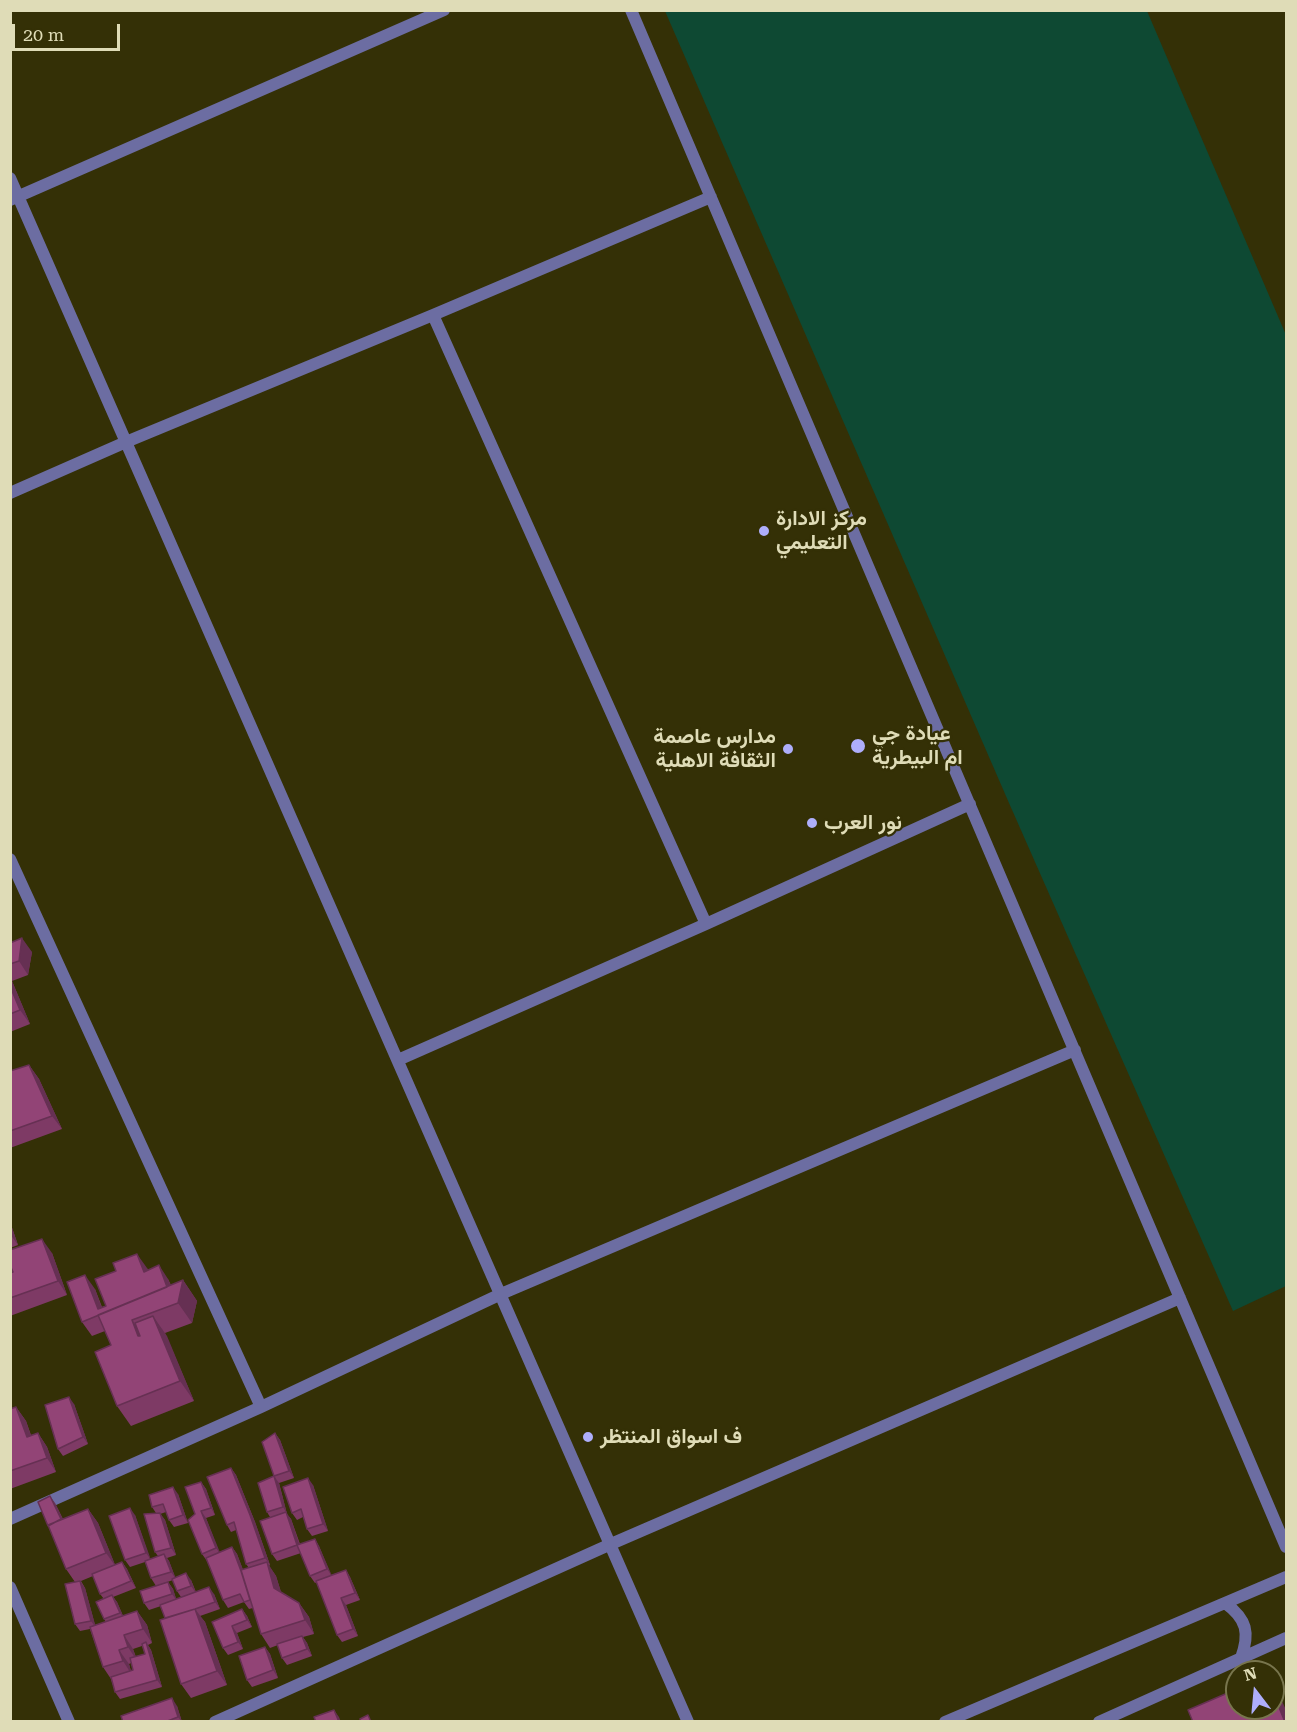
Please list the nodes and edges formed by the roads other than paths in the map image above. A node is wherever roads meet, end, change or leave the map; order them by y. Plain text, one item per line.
1 (444, 10) edge
2 (632, 10) edge
3 (10, 178) edge
4 (711, 197) junction
5 (15, 198) edge
6 (434, 315) junction
7 (126, 442) junction
8 (10, 493) edge
9 (970, 804) junction
10 (10, 859) edge
11 (706, 924) junction
12 (1075, 1050) junction
13 (398, 1060) junction
14 (501, 1294) junction
15 (1180, 1298) junction
16 (261, 1407) junction
17 (10, 1519) edge
18 (611, 1545) junction
19 (1287, 1547) edge
20 (1287, 1577) edge
21 (10, 1587) edge
22 (1225, 1603) junction
23 (1287, 1638) edge
24 (1241, 1658) junction
25 (69, 1722) edge
26 (215, 1722) edge
27 (688, 1722) edge
28 (945, 1722) edge
29 (1099, 1722) edge

1 - 5 street
2 - 4 street
3 - 5 street
4 - 6 street
4 - 9 street
5 - 7 street
6 - 7 street
6 - 11 street
7 - 8 street
7 - 13 street
9 - 11 street
9 - 12 street
10 - 16 street
11 - 13 street
12 - 14 street
12 - 15 street
13 - 14 street
14 - 16 street
14 - 18 street
15 - 18 street
15 - 19 street
16 - 17 street
18 - 26 street
18 - 27 street
20 - 22 street
21 - 25 street
22 - 24 street
22 - 28 street
23 - 24 street
24 - 29 street

